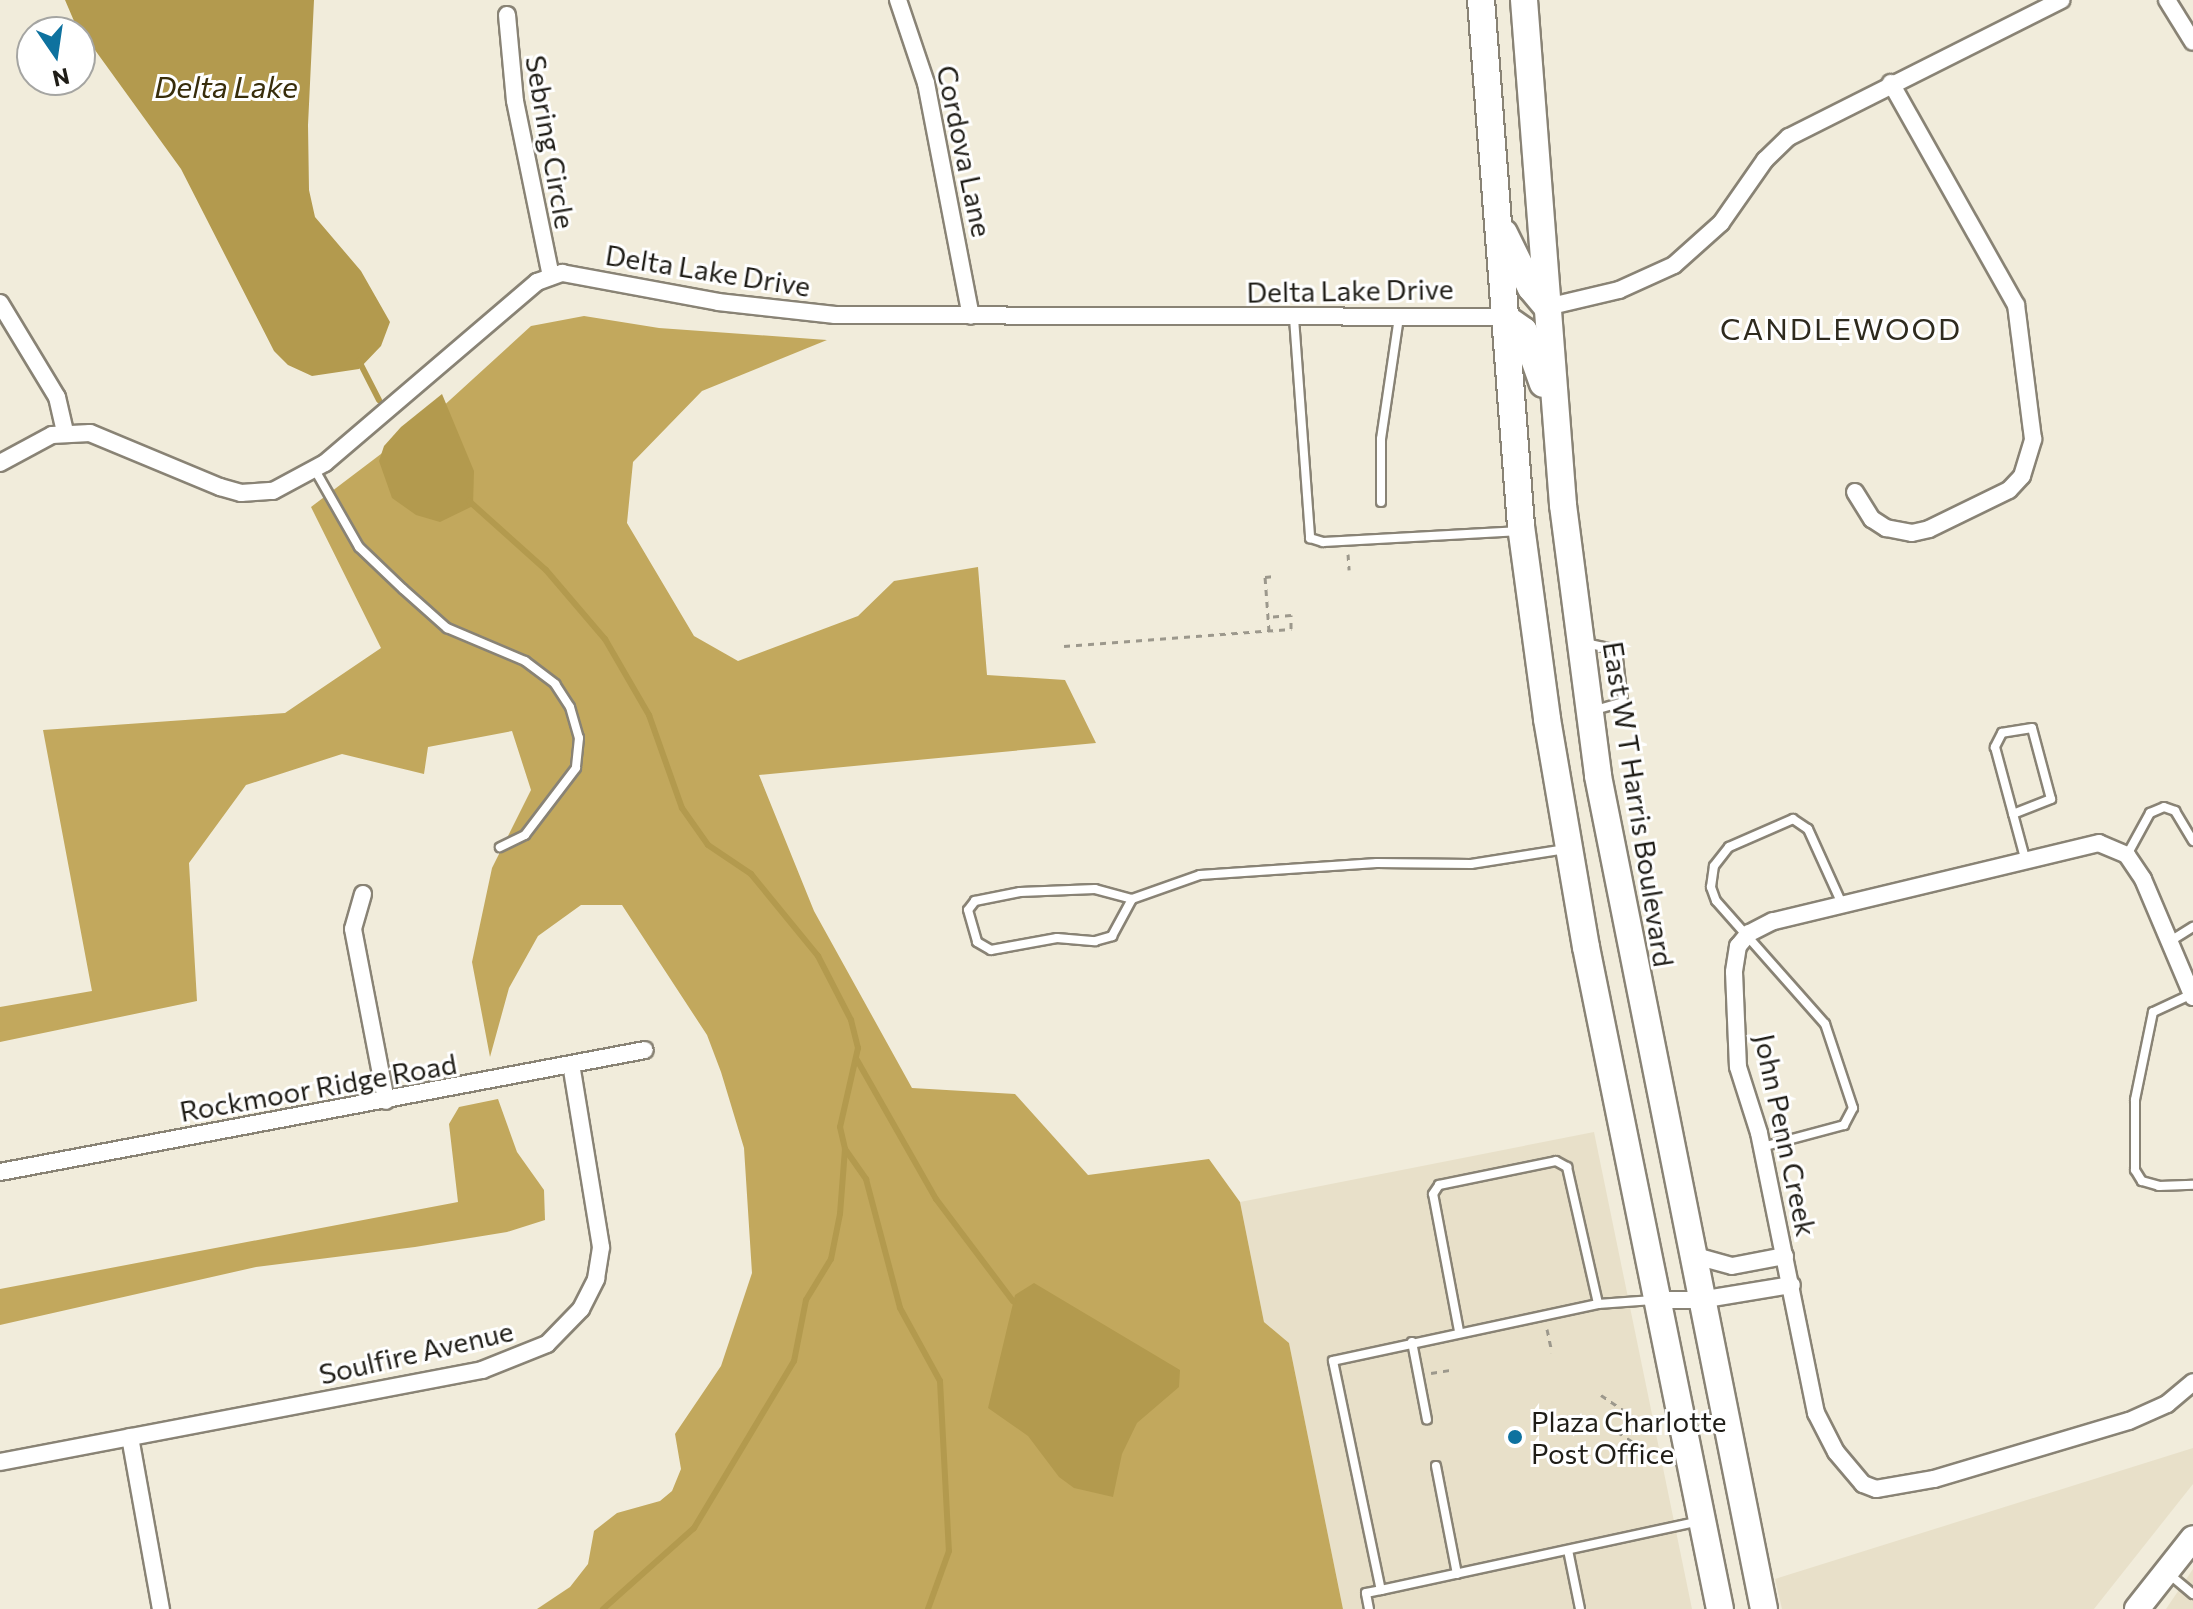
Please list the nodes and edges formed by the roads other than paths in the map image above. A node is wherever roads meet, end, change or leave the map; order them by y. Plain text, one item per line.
1 (898, 0) edge
2 (1481, 0) edge
3 (1524, 0) edge
4 (2061, 0) edge
5 (2167, 0) edge
6 (507, 15) dead end
7 (2193, 42) edge
8 (1891, 83) junction
9 (1497, 215) junction
10 (551, 276) junction
11 (0, 303) edge
12 (1547, 307) junction
13 (971, 316) junction
14 (1399, 316) junction
15 (1504, 317) junction
16 (1294, 318) junction
17 (1557, 426) junction
18 (65, 432) junction
19 (0, 463) edge
20 (315, 470) junction
21 (1855, 492) dead end
22 (1381, 502) dead end
23 (1522, 531) junction
24 (1580, 642) junction
25 (1589, 712) junction
26 (2013, 814) junction
27 (2193, 841) edge
28 (500, 847) dead end
29 (1567, 849) junction
30 (2127, 855) junction
31 (2025, 858) junction
32 (363, 894) dead end
33 (1132, 899) junction
34 (1842, 904) junction
35 (2193, 927) edge
36 (1749, 933) junction
37 (2172, 940) junction
38 (2193, 995) edge
39 (645, 1050) dead end
40 (571, 1064) junction
41 (386, 1101) junction
42 (1762, 1147) junction
43 (0, 1172) edge
44 (2193, 1185) edge
45 (1692, 1255) junction
46 (1785, 1256) junction
47 (1792, 1285) junction
48 (1658, 1300) junction
49 (1700, 1300) junction
50 (1598, 1304) junction
51 (1459, 1331) junction
52 (1412, 1342) junction
53 (2193, 1382) edge
54 (1427, 1420) dead end
55 (130, 1437) junction
56 (0, 1462) edge
57 (1436, 1466) dead end
58 (1702, 1521) junction
59 (2193, 1538) edge
60 (1568, 1550) junction
61 (2165, 1571) junction
62 (1457, 1574) junction
63 (1381, 1590) junction
64 (2193, 1594) edge
65 (161, 1609) edge
66 (1369, 1609) edge
67 (1580, 1609) edge
68 (1720, 1609) edge
69 (1764, 1609) edge
70 (2137, 1609) edge

1 - 13 street, Cordova Lane
2 - 9 main road
3 - 12 main road, East W T Harris Boulevard
4 - 8 street
5 - 7 street
6 - 10 street, Sebring Circle
8 - 12 street
8 - 21 street
9 - 12 main road
9 - 15 main road
10 - 13 street, Delta Lake Drive
10 - 20 street
11 - 18 street
12 - 17 main road, East W T Harris Boulevard
13 - 16 street, Delta Lake Drive
14 - 15 street, Delta Lake Drive
14 - 16 street, Delta Lake Drive
14 - 22 lane
15 - 17 main road
15 - 23 main road
16 - 23 lane
17 - 24 main road, East W T Harris Boulevard
18 - 19 street
18 - 20 street
20 - 28 lane
23 - 29 main road
24 - 25 main road, East W T Harris Boulevard
24 - 25 lane
25 - 45 main road, East W T Harris Boulevard
26 - 26 lane
26 - 31 lane
27 - 30 lane
29 - 33 lane
29 - 48 main road
30 - 31 street
30 - 37 street
31 - 34 street
32 - 41 street
33 - 33 lane
34 - 36 street
34 - 36 lane
35 - 37 lane
36 - 42 street, John Penn Creek
36 - 42 lane
37 - 38 street
38 - 44 lane
39 - 40 street, Rockmoor Ridge Road
40 - 41 street, Rockmoor Ridge Road
40 - 55 street, Soulfire Avenue
41 - 43 street, Rockmoor Ridge Road
42 - 46 street, John Penn Creek
45 - 46 street
45 - 49 main road, East W T Harris Boulevard
46 - 47 street, John Penn Creek
47 - 49 street
47 - 53 street, John Penn Creek
48 - 49 street
48 - 50 lane
48 - 58 main road
49 - 69 main road, East W T Harris Boulevard
50 - 51 lane
50 - 51 lane
51 - 52 lane
52 - 54 lane
52 - 63 lane
55 - 56 street, Soulfire Avenue
55 - 65 street
57 - 62 lane
58 - 60 lane
58 - 68 main road
59 - 61 main road
60 - 62 lane
60 - 67 lane
61 - 64 lane
61 - 70 main road
62 - 63 lane
63 - 66 lane

